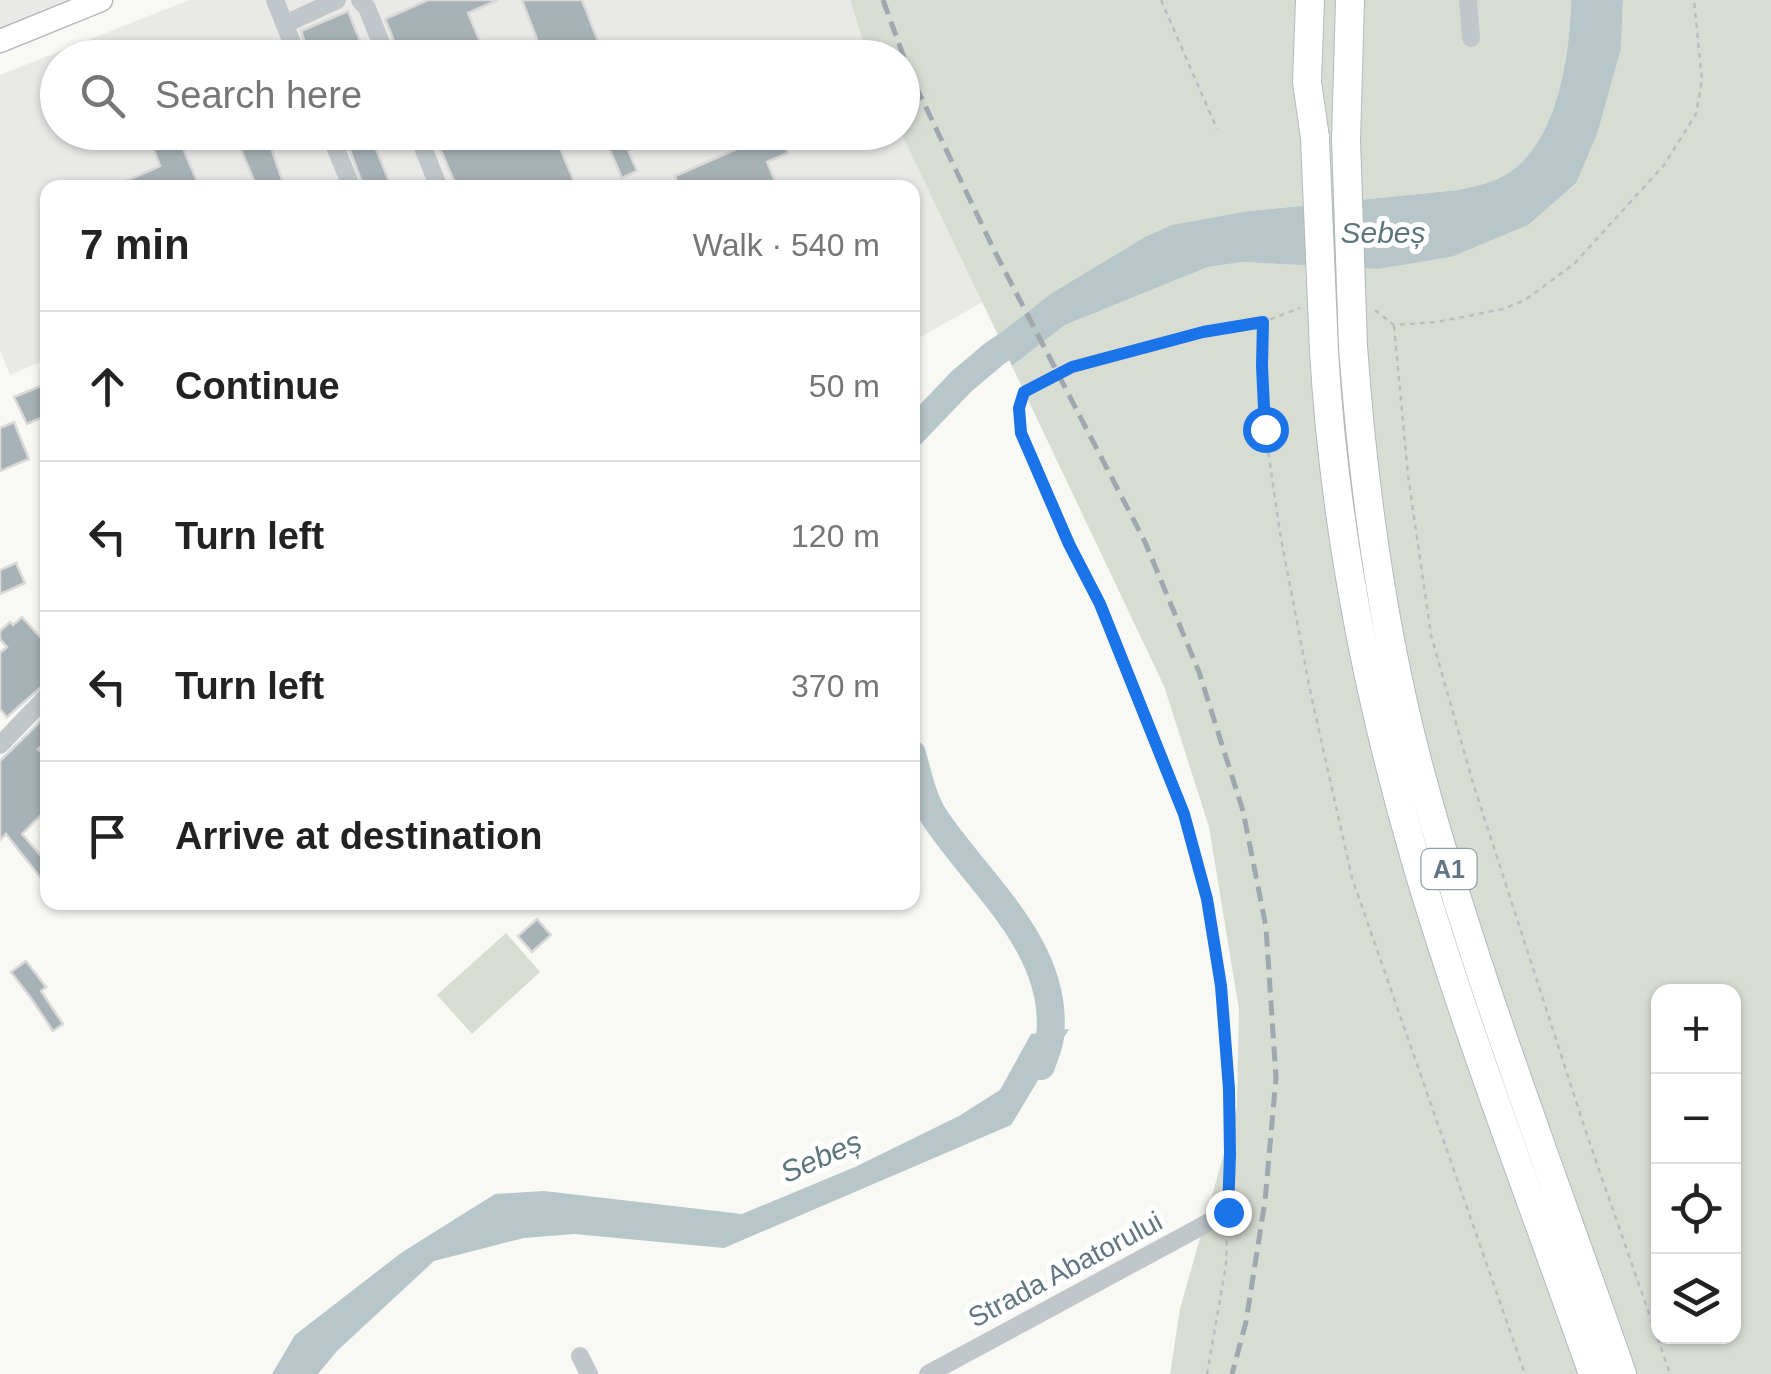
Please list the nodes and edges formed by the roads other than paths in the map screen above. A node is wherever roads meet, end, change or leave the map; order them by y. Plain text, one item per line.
1 (101, 0) edge
2 (275, 0) edge
3 (337, 0) edge
4 (1310, 0) edge
5 (1321, 0) edge
6 (1350, 0) edge
7 (1468, 0) edge
8 (370, 2) edge
9 (284, 24) junction
10 (3, 33) edge
11 (1471, 38) dead end
12 (291, 40) edge
13 (382, 40) edge
14 (1315, 138) junction
15 (336, 150) edge
16 (424, 150) edge
17 (349, 180) edge
18 (437, 180) edge
19 (40, 702) edge
20 (0, 745) edge
21 (1228, 1212) road end
22 (580, 1356) dead end
23 (588, 1374) edge
24 (928, 1374) edge
25 (1593, 1374) edge
26 (1622, 1374) edge

1 - 10 main road
2 - 9 street
3 - 9 street
4 - 14 highway
5 - 14 highway, A1
6 - 26 highway, A1, bridge
7 - 11 street
8 - 13 street
9 - 12 street
14 - 25 highway, A1, bridge
15 - 17 street
16 - 18 street
19 - 20 street
21 - 24 street, Strada Abatorului
22 - 23 street

